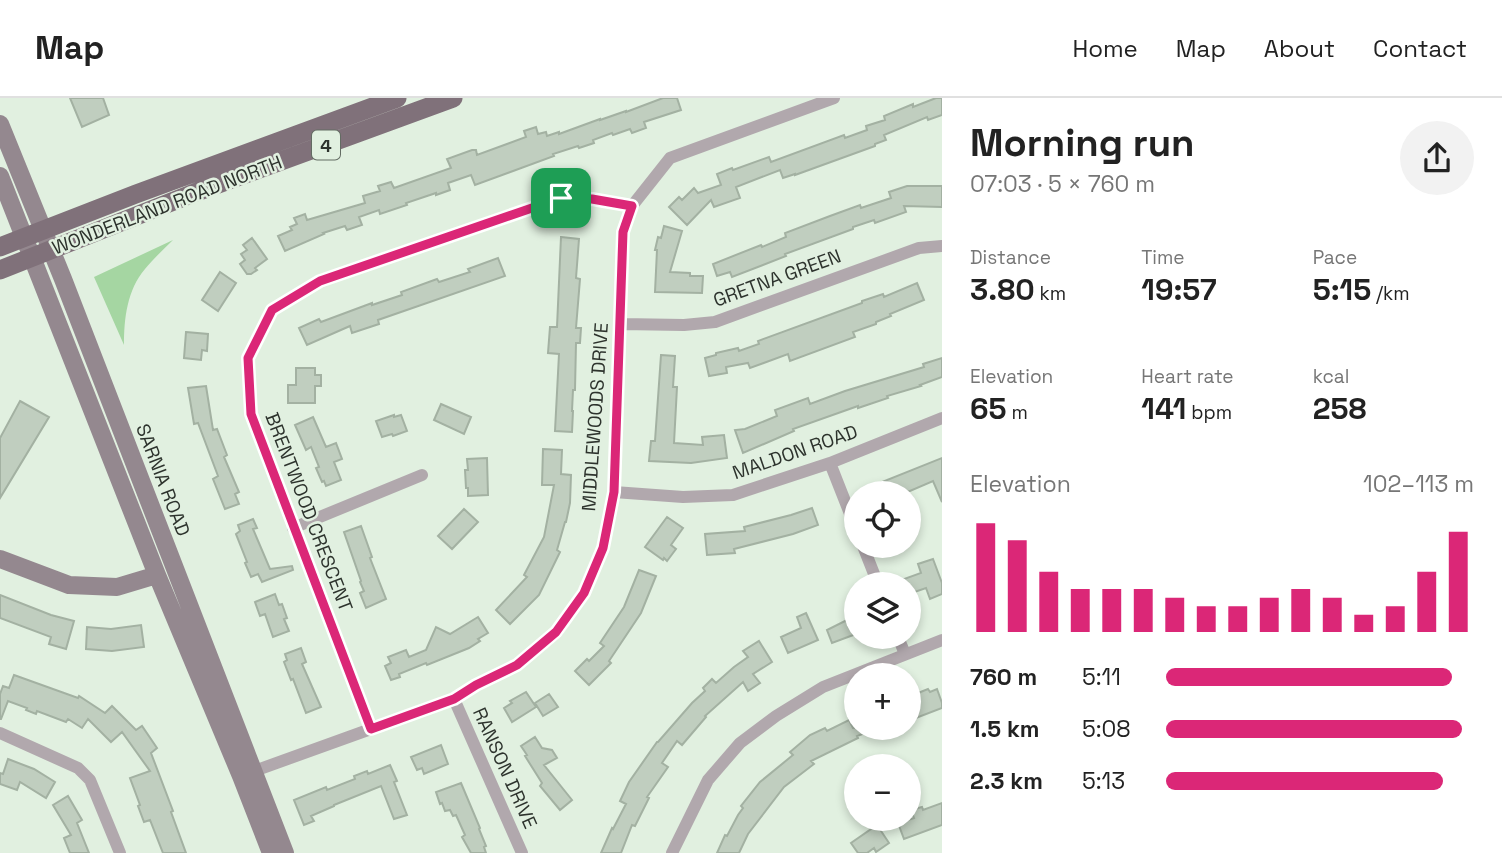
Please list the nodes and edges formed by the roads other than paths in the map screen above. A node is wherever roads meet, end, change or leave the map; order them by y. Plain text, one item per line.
1 (397, 98) edge
2 (453, 98) edge
3 (834, 98) edge
4 (0, 124) edge
5 (0, 176) edge
6 (632, 206) junction
7 (44, 230) junction
8 (25, 237) junction
9 (942, 246) edge
10 (0, 247) edge
11 (52, 250) junction
12 (32, 257) junction
13 (0, 270) edge
14 (621, 324) junction
15 (942, 418) edge
16 (830, 463) junction
17 (422, 475) dead end
18 (614, 492) junction
19 (844, 499) edge
20 (293, 528) junction
21 (0, 559) edge
22 (158, 575) junction
23 (942, 640) edge
24 (903, 649) edge
25 (905, 654) junction
26 (454, 699) junction
27 (371, 729) junction
28 (0, 733) edge
29 (247, 774) junction
30 (120, 853) edge
31 (271, 853) edge
32 (285, 853) edge
33 (522, 853) edge
34 (672, 853) edge

1 - 7 main road, WONDERLAND ROAD NORTH / 4
2 - 11 main road, WONDERLAND ROAD NORTH / 4
3 - 6 street, MIDDLEWOODS DRIVE
4 - 7 main road, SARNIA ROAD
5 - 8 main road, SARNIA ROAD
6 - 14 street, MIDDLEWOODS DRIVE
6 - 20 street, BRENTWOOD CRESCENT
7 - 8 main road, WONDERLAND ROAD NORTH / 4
7 - 11 main road, SARNIA ROAD
8 - 10 main road, WONDERLAND ROAD NORTH / 4
8 - 12 main road, SARNIA ROAD
9 - 14 street, GRETNA GREEN
11 - 12 main road, WONDERLAND ROAD NORTH / 4
11 - 29 main road, SARNIA ROAD
12 - 13 main road, WONDERLAND ROAD NORTH / 4
12 - 22 main road, SARNIA ROAD
14 - 18 street, MIDDLEWOODS DRIVE
15 - 16 street, MALDON ROAD
16 - 18 street, MALDON ROAD
16 - 19 street
17 - 20 street
18 - 26 street, MIDDLEWOODS DRIVE
20 - 27 street, BRENTWOOD CRESCENT
21 - 22 main road
22 - 29 main road, SARNIA ROAD
23 - 25 street
24 - 25 street
25 - 34 street
26 - 27 street, MIDDLEWOODS DRIVE
26 - 33 street, RANSON DRIVE
27 - 29 street, MIDDLEWOODS DRIVE
28 - 30 street
29 - 31 main road, SARNIA ROAD
29 - 32 main road, SARNIA ROAD

